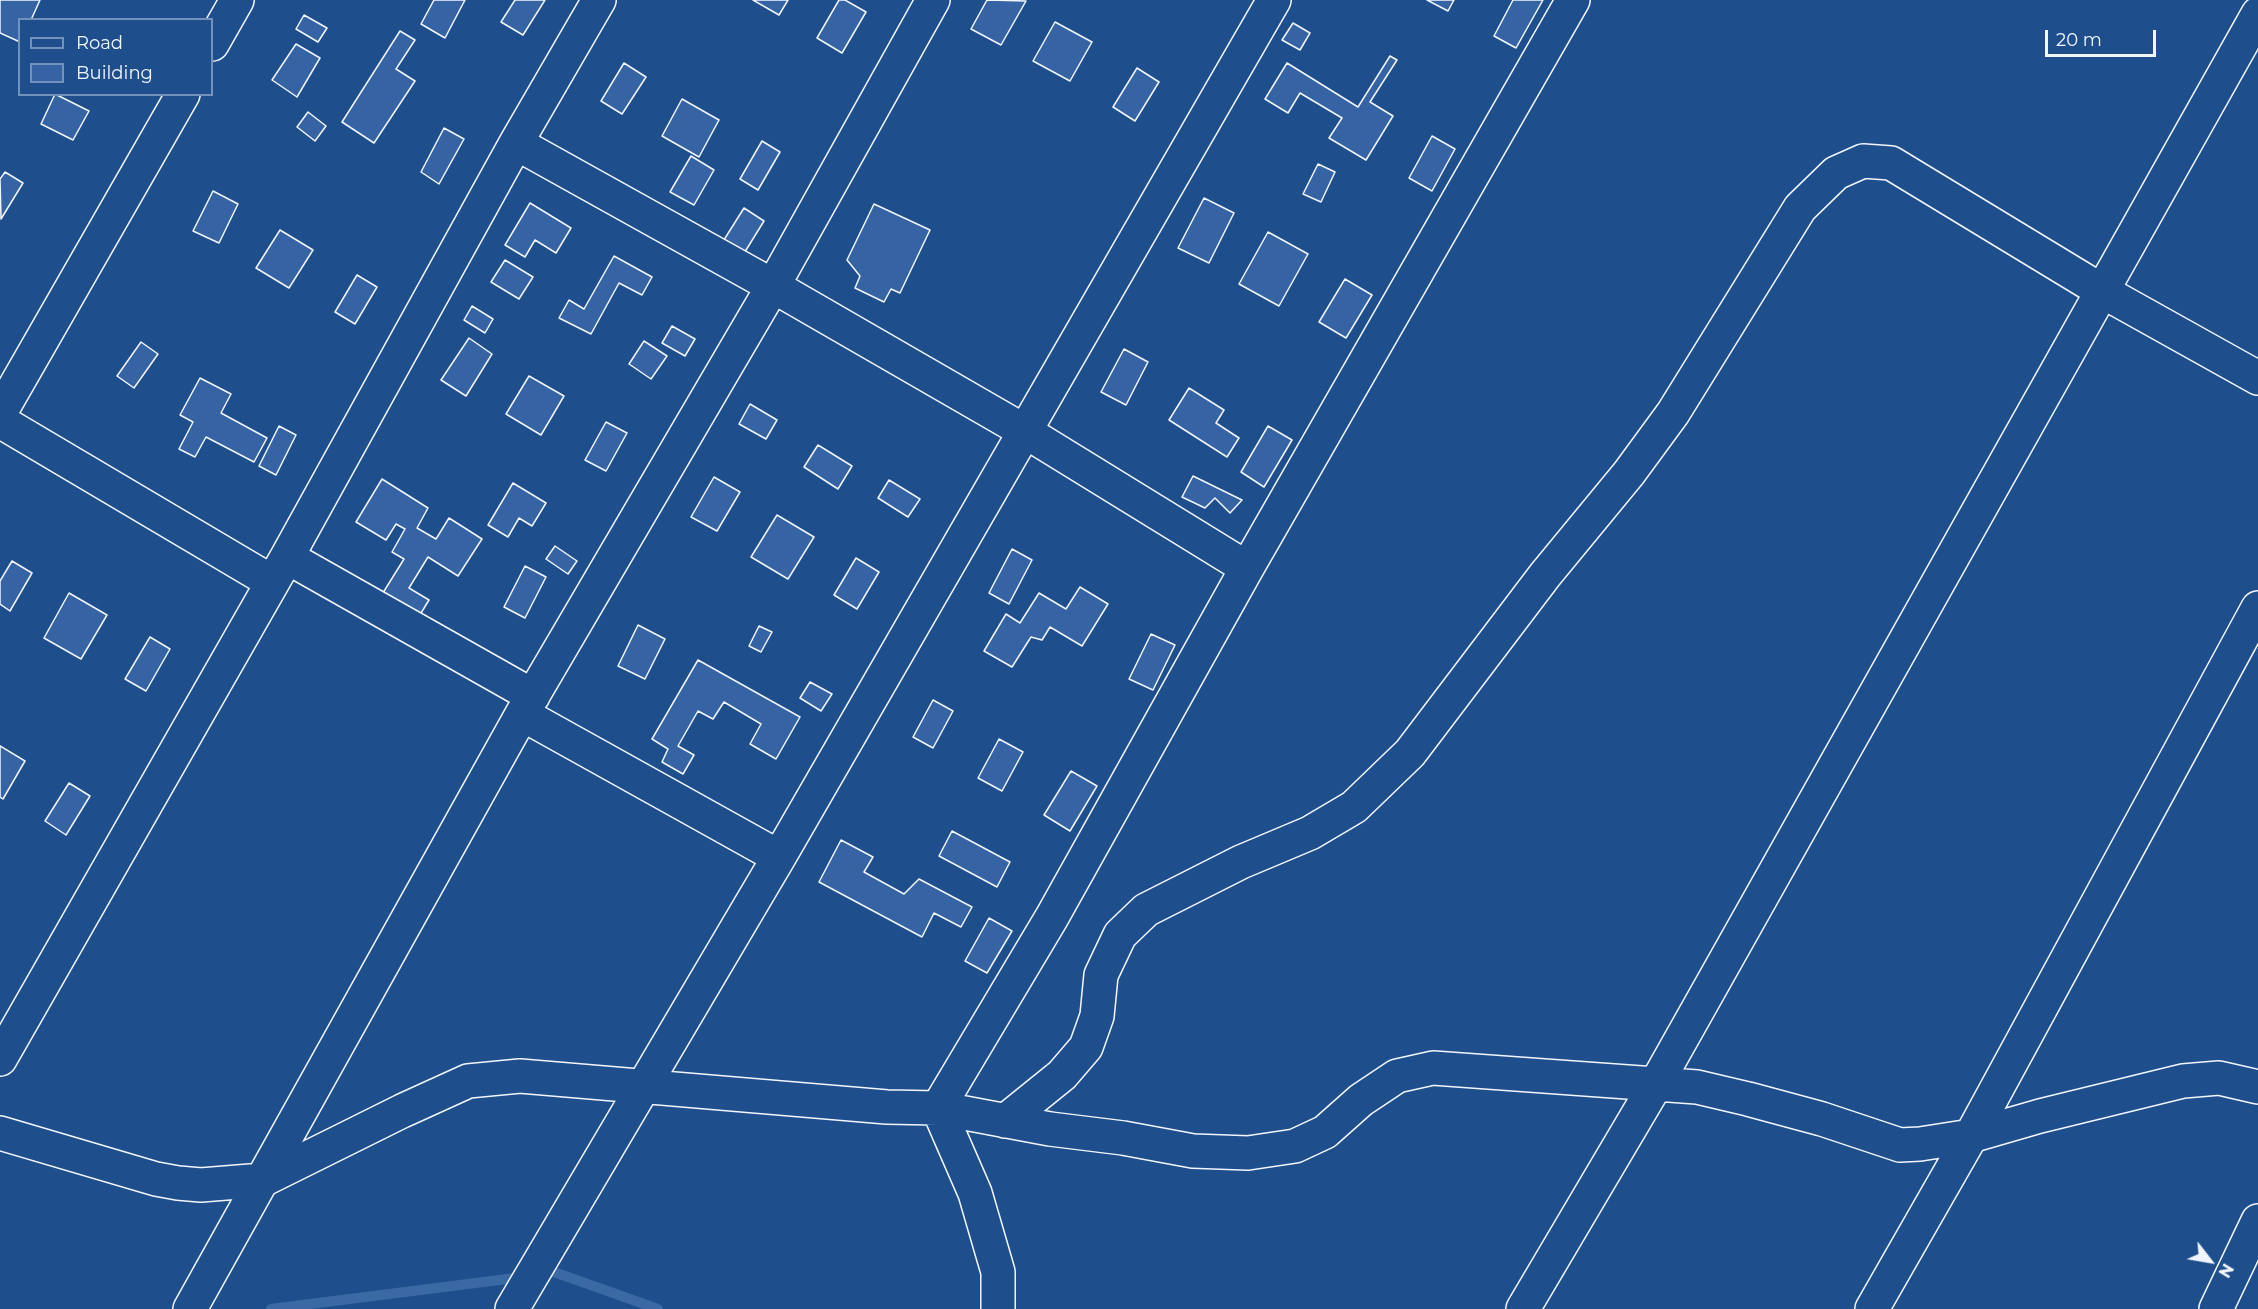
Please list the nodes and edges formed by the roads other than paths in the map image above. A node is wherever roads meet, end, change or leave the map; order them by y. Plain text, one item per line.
1 (237, 0) edge
2 (599, 0) edge
3 (933, 0) edge
4 (1274, 0) edge
5 (1573, 0) edge
6 (2258, 14) edge
7 (213, 42) edge
8 (182, 96) edge
9 (516, 143) junction
10 (773, 286) junction
11 (2102, 291) junction
12 (2258, 378) edge
13 (0, 414) edge
14 (0, 421) edge
15 (1026, 432) junction
16 (1247, 568) junction
17 (279, 570) junction
18 (2258, 608) edge
19 (528, 705) junction
20 (779, 857) junction
21 (0, 1059) edge
22 (1656, 1084) junction
23 (643, 1085) junction
24 (2258, 1087) edge
25 (938, 1108) junction
26 (1005, 1120) junction
27 (0, 1133) edge
28 (1971, 1136) junction
29 (263, 1180) junction
30 (2258, 1221) edge
31 (518, 1307) edge
32 (190, 1309) edge
33 (998, 1309) edge
34 (1523, 1309) edge
35 (1872, 1309) edge
36 (2216, 1309) edge

1 - 7 street
2 - 9 street
3 - 10 street
4 - 15 street
5 - 16 street
6 - 11 street
8 - 13 street
9 - 10 street
9 - 17 street
10 - 15 street
10 - 19 street
11 - 12 street
11 - 22 street
11 - 26 street
14 - 17 street
15 - 16 street
15 - 20 street
16 - 25 street
17 - 19 street
17 - 21 street
18 - 28 street
19 - 20 street
19 - 29 street
20 - 23 street
22 - 26 street
22 - 28 street
22 - 34 street
23 - 25 street
23 - 29 street
23 - 31 street
24 - 28 street
25 - 26 street
25 - 33 street
27 - 29 street
28 - 35 street
29 - 32 street
30 - 36 street

